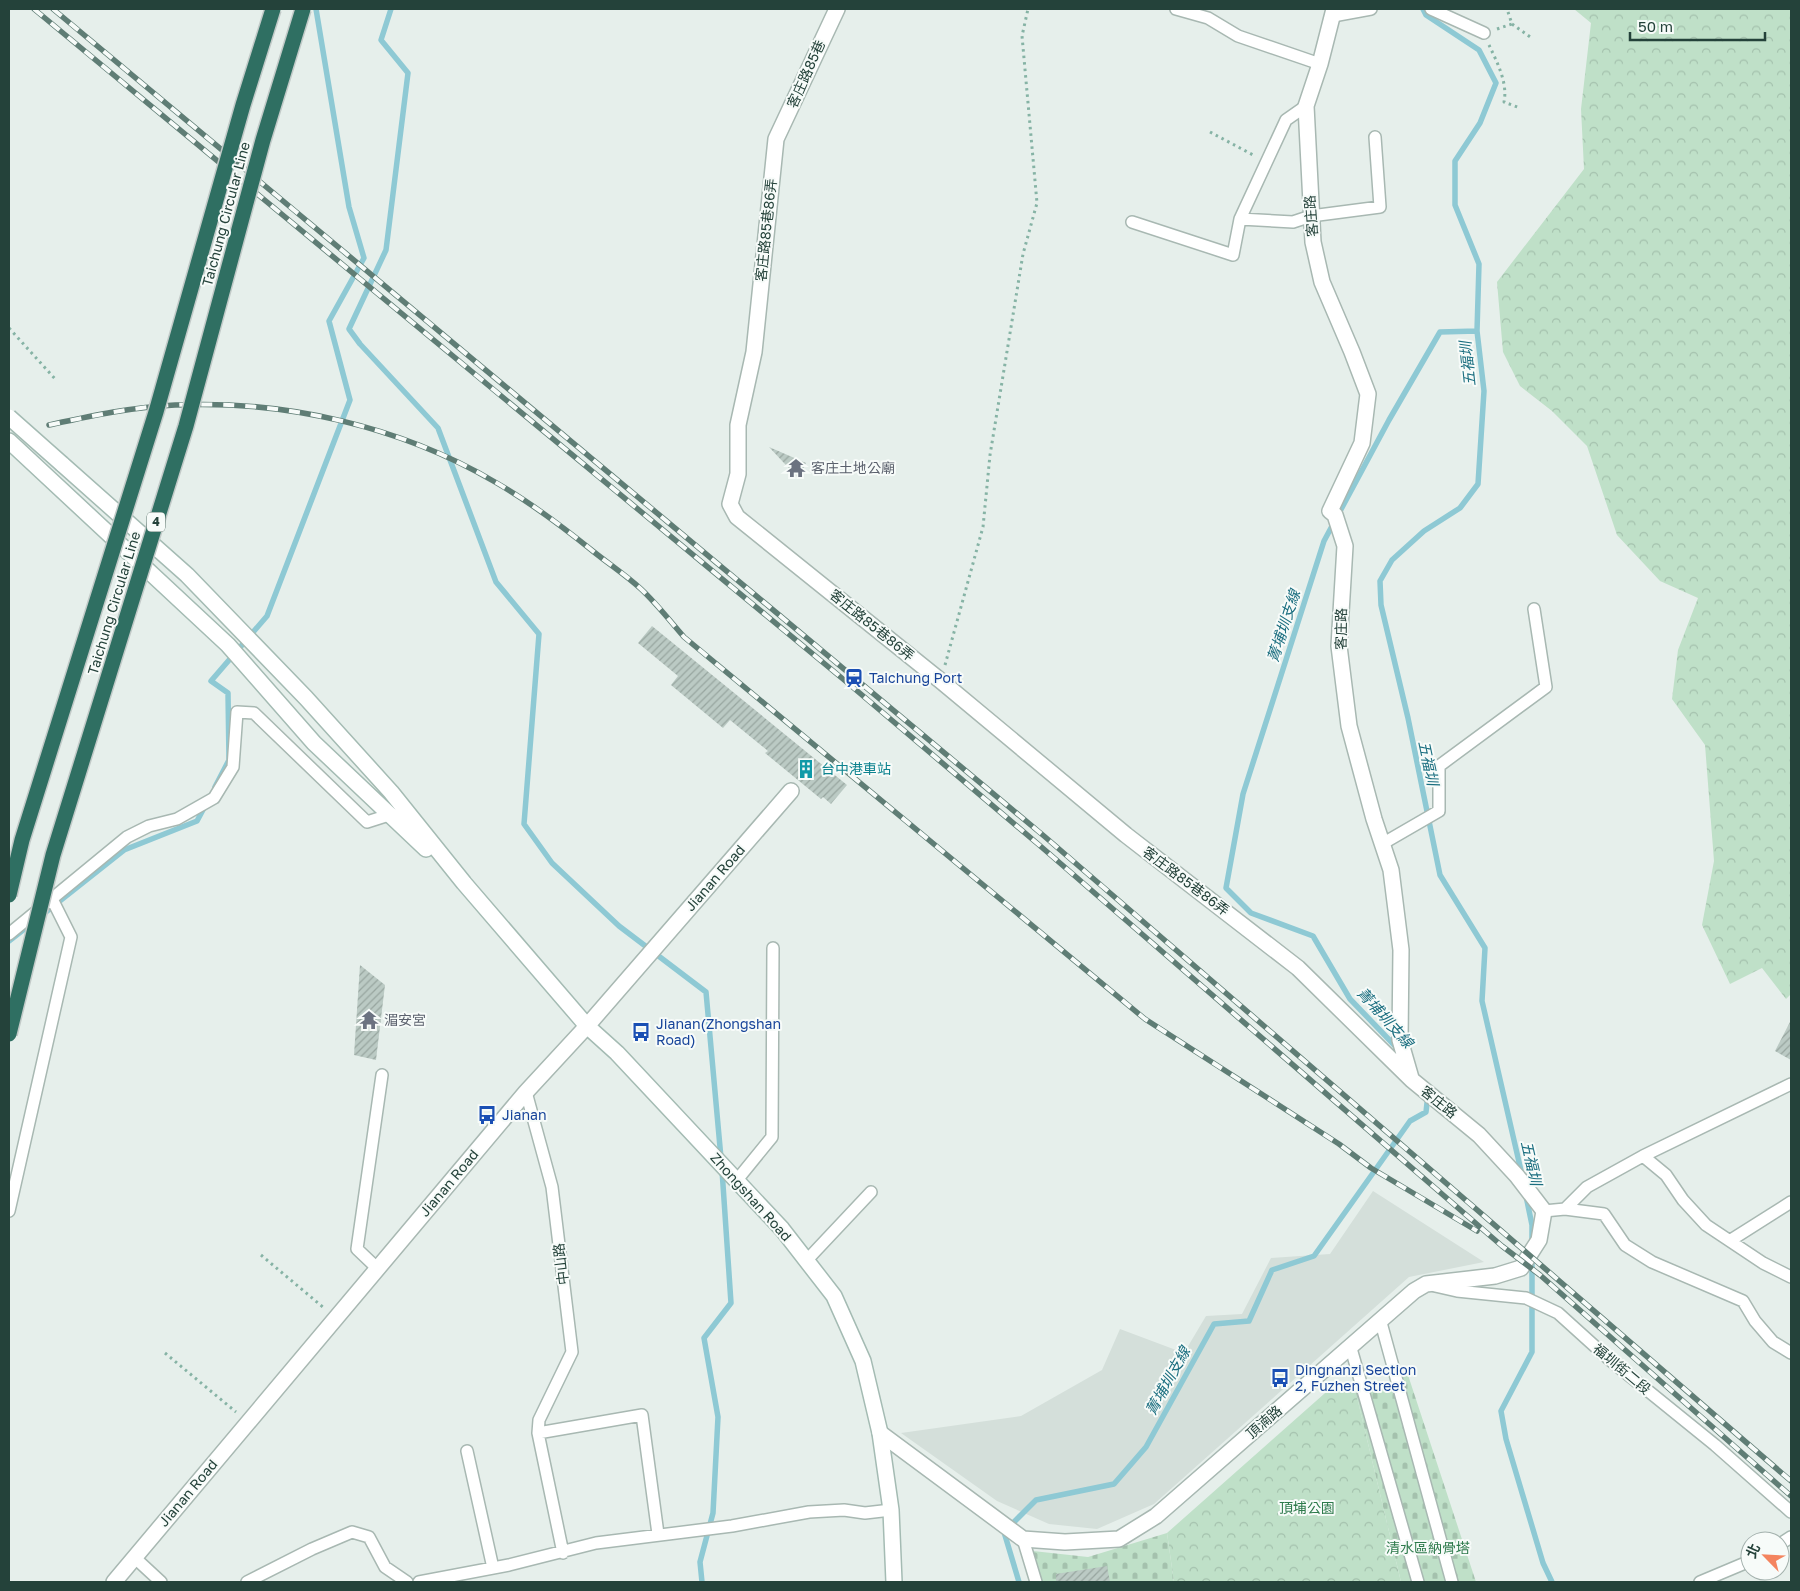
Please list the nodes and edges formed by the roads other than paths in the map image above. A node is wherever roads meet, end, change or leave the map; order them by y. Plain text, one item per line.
1 (273, 9) edge
2 (303, 9) edge
3 (837, 9) edge
4 (1176, 9) edge
5 (1371, 9) edge
6 (1432, 9) edge
7 (1334, 13) edge
8 (1484, 33) road end
9 (1320, 64) junction
10 (1306, 106) junction
11 (1375, 137) dead end
12 (776, 139) joint
13 (1311, 216) junction
14 (1240, 219) junction
15 (1132, 222) dead end
16 (9, 417) edge
17 (9, 441) edge
18 (1534, 609) dead end
19 (791, 791) dead end
20 (392, 814) junction
21 (1382, 844) junction
22 (464, 883) junction
23 (9, 895) edge
24 (52, 900) junction
25 (9, 934) edge
26 (773, 948) dead end
27 (587, 1026) junction
28 (9, 1034) edge
29 (382, 1075) dead end
30 (1412, 1080) junction
31 (1791, 1084) edge
32 (526, 1092) junction
33 (1643, 1156) junction
34 (736, 1180) junction
35 (871, 1192) dead end
36 (1791, 1202) edge
37 (1565, 1209) junction
38 (9, 1211) edge
39 (1544, 1211) junction
40 (1731, 1240) junction
41 (807, 1260) junction
42 (378, 1269) junction
43 (1791, 1277) edge
44 (1426, 1284) junction
45 (1380, 1319) junction
46 (1350, 1345) junction
47 (1791, 1353) edge
48 (538, 1433) junction
49 (880, 1433) junction
50 (467, 1451) dead end
51 (891, 1510) junction
52 (1791, 1512) edge
53 (658, 1534) junction
54 (1024, 1539) junction
55 (562, 1553) junction
56 (134, 1557) junction
57 (1740, 1565) edge
58 (493, 1568) junction
59 (114, 1582) edge
60 (161, 1582) edge
61 (247, 1582) edge
62 (407, 1582) edge
63 (419, 1582) edge
64 (894, 1582) edge
65 (1036, 1582) edge
66 (1418, 1582) edge
67 (1452, 1582) edge
68 (1700, 1582) edge

1 - 23 highway, Taichung Circular Line, bridge
2 - 28 highway, Taichung Circular Line / 4, bridge
3 - 12 street, 客庄路85巷
4 - 9 lane
5 - 7 lane
6 - 8 lane
7 - 9 street, 客庄路
9 - 10 street, 客庄路
10 - 13 street, 客庄路
10 - 14 lane
11 - 13 lane
12 - 30 street, 客庄路85巷86弄
13 - 14 lane
13 - 21 street, 客庄路
14 - 15 lane
16 - 22 street, bridge
17 - 20 street
18 - 21 lane
19 - 27 street, Jianan Road
20 - 22 street
20 - 24 lane
21 - 30 street, 客庄路
22 - 27 street, Zhongshan Road
24 - 25 lane
24 - 38 lane
26 - 34 lane
27 - 32 street, Jianan Road
27 - 34 street, Zhongshan Road
29 - 42 lane
30 - 39 street, 客庄路
31 - 33 lane
32 - 42 street, Jianan Road
32 - 48 lane, 中山路
33 - 37 lane
33 - 40 lane
34 - 41 street, Zhongshan Road
35 - 41 lane
36 - 40 lane
37 - 39 lane
37 - 47 lane
39 - 44 street
40 - 43 lane
41 - 49 street, Zhongshan Road
42 - 56 street, Jianan Road
44 - 45 street, 頂湳路
44 - 52 lane, 福圳街二段
45 - 46 street, 頂湳路
45 - 67 lane
46 - 54 street, 頂湳路
46 - 66 lane
48 - 53 lane
48 - 55 lane, 中山路
49 - 51 street, Zhongshan Road
49 - 54 street
50 - 58 lane
51 - 53 lane
51 - 64 street, Zhongshan Road
53 - 55 lane
54 - 65 lane
55 - 58 lane
56 - 59 street, Jianan Road
56 - 60 lane
57 - 68 lane
58 - 63 lane
61 - 62 lane

